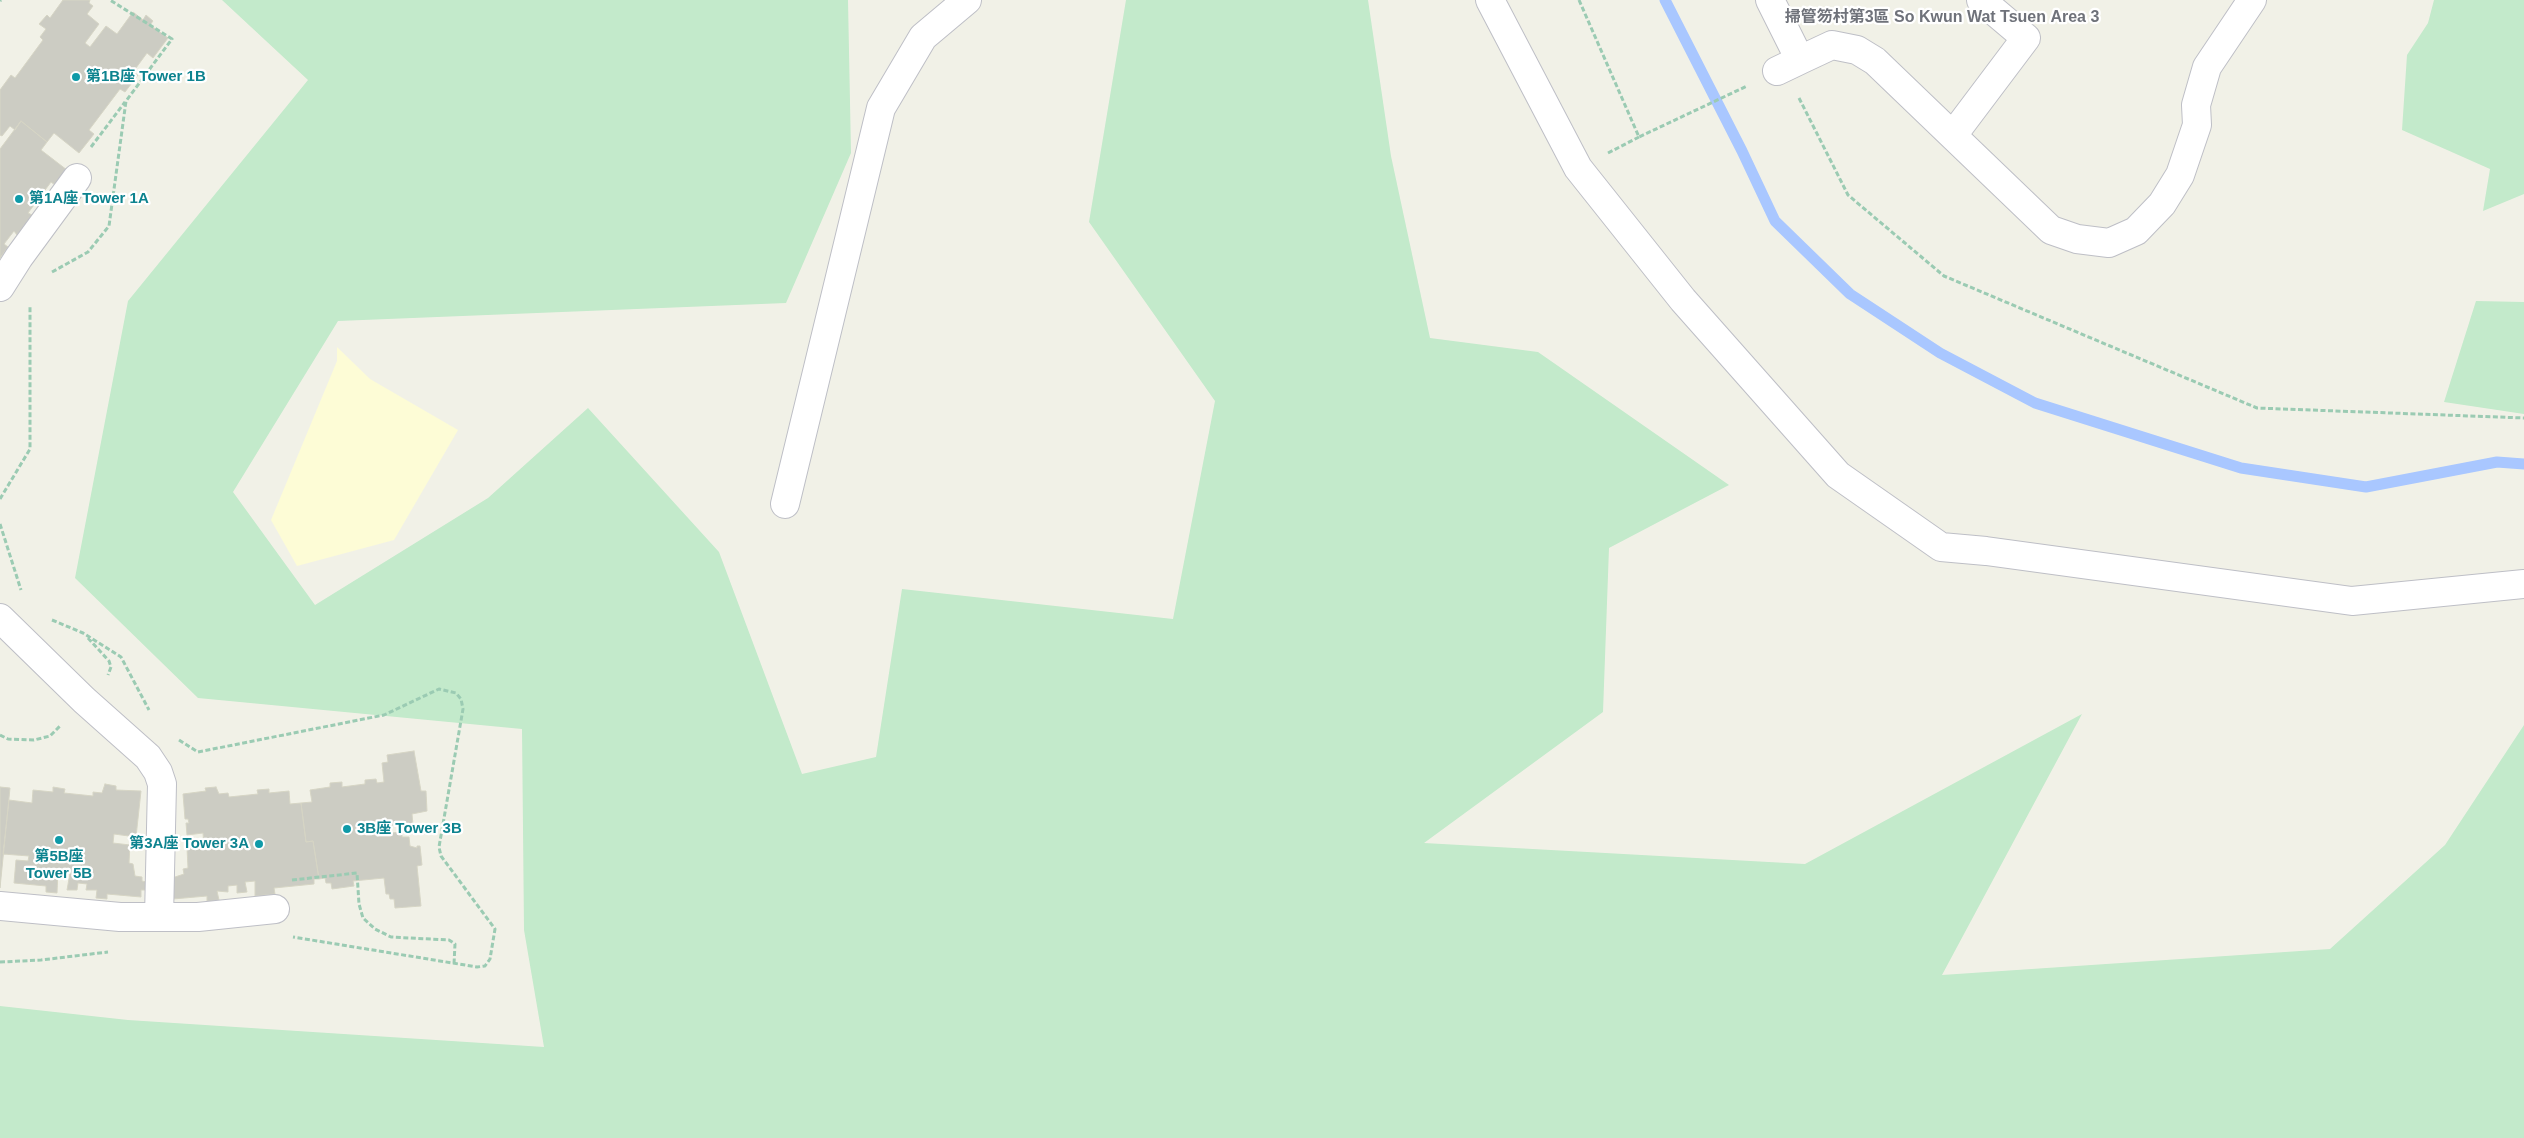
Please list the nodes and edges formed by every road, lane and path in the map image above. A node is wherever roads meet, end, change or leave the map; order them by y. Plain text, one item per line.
1 (110, 0) edge
2 (1490, 0) edge
3 (1578, 0) edge
4 (1770, 0) edge
5 (1981, 0) edge
6 (2252, 0) edge
7 (962, 2) edge
8 (1787, 67) junction
9 (126, 101) junction
10 (1953, 135) junction
11 (77, 178) joint
12 (50, 273) dead end
13 (0, 287) edge
14 (29, 300) dead end
15 (2524, 418) edge
16 (0, 499) edge
17 (785, 504) dead end
18 (0, 524) edge
19 (2524, 584) edge
20 (24, 599) dead end
21 (0, 618) edge
22 (51, 619) dead end
23 (84, 700) junction
24 (153, 718) dead end
25 (0, 735) edge
26 (174, 737) dead end
27 (0, 906) edge
28 (275, 909) joint
29 (159, 917) junction
30 (291, 937) dead end
31 (118, 951) dead end
32 (0, 962) edge
33 (454, 964) junction

1 - 9 path
2 - 19 street
3 - 8 path
4 - 8 street
5 - 10 street
6 - 10 street
7 - 17 street
8 - 10 street
8 - 15 path
9 - 11 path
9 - 12 path
11 - 13 street
14 - 16 path
18 - 20 path
21 - 23 street
22 - 24 path
23 - 25 path
23 - 29 street
26 - 33 path
27 - 29 street
28 - 29 street
28 - 33 path
30 - 33 path
31 - 32 path

